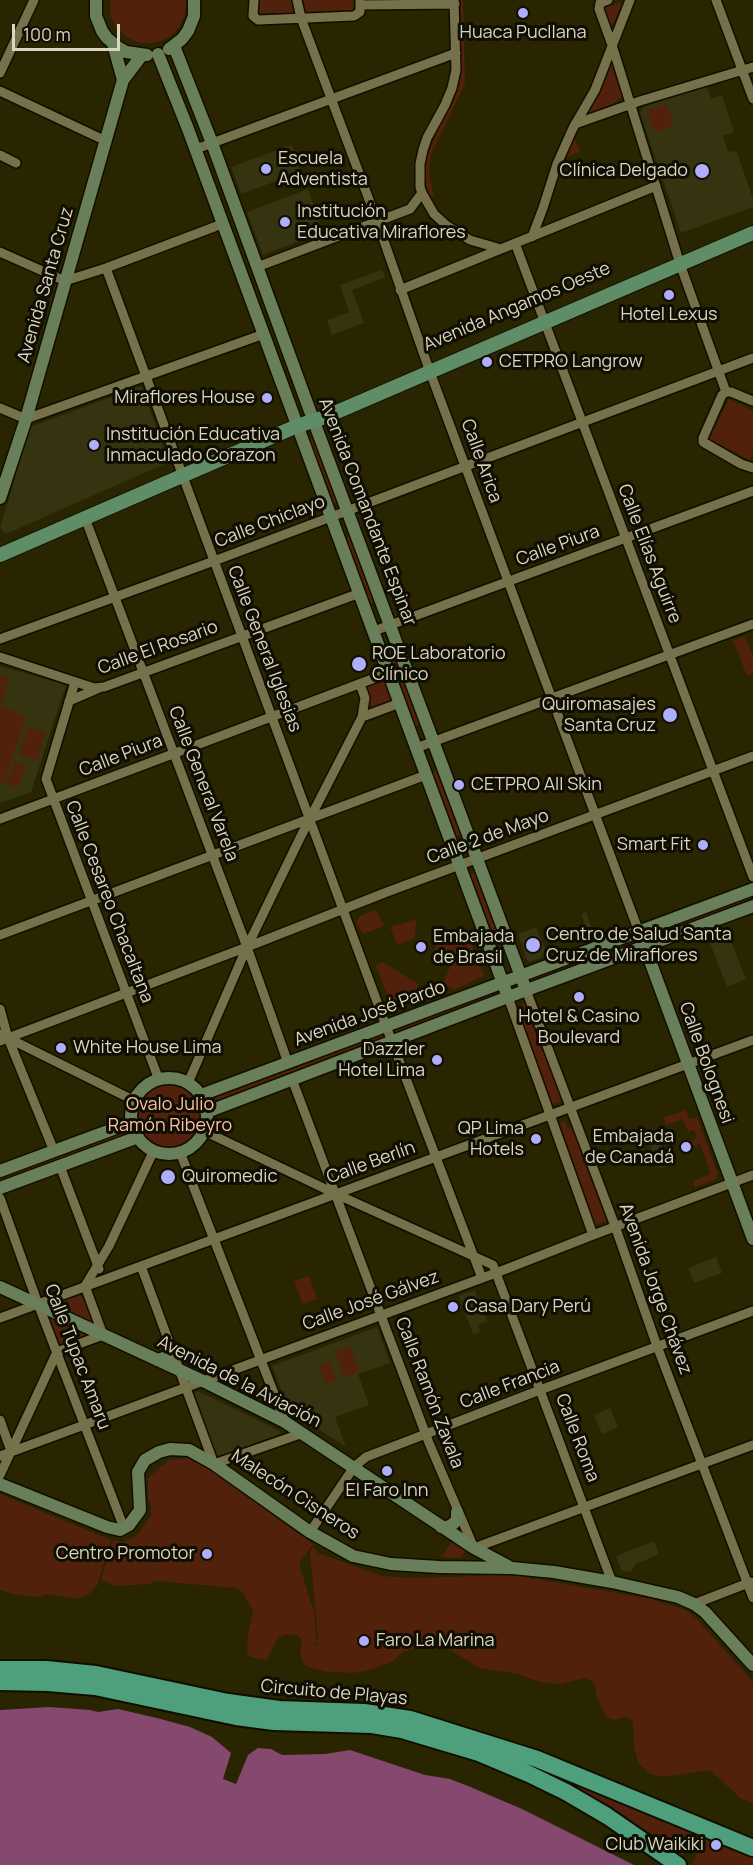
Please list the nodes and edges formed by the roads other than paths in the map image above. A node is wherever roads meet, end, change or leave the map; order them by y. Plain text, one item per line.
1 (34, 0) edge
2 (96, 0) edge
3 (194, 0) edge
4 (254, 0) edge
5 (297, 0) edge
6 (630, 0) edge
7 (716, 0) edge
8 (454, 2) edge
9 (604, 2) edge
10 (360, 3) edge
11 (301, 18) junction
12 (113, 44) junction
13 (612, 45) junction
14 (174, 46) junction
15 (456, 53) junction
16 (158, 54) junction
17 (142, 56) junction
18 (753, 67) edge
19 (742, 71) junction
20 (0, 73) edge
21 (123, 80) junction
22 (0, 91) edge
23 (331, 98) junction
24 (753, 99) edge
25 (630, 104) junction
26 (575, 124) junction
27 (106, 141) junction
28 (212, 143) junction
29 (196, 149) junction
30 (0, 155) edge
31 (16, 163) dead end
32 (656, 186) junction
33 (422, 194) junction
34 (410, 209) junction
35 (434, 214) junction
36 (377, 221) junction
37 (222, 224) junction
38 (753, 225) edge
39 (753, 233) edge
40 (532, 237) junction
41 (515, 243) junction
42 (501, 249) junction
43 (0, 252) edge
44 (679, 260) junction
45 (257, 267) junction
46 (106, 268) junction
47 (65, 281) junction
48 (400, 290) junction
49 (268, 297) junction
50 (252, 303) junction
51 (542, 319) junction
52 (264, 334) junction
53 (753, 358) edge
54 (429, 368) junction
55 (719, 371) junction
56 (146, 376) junction
57 (726, 392) junction
58 (753, 401) edge
59 (0, 408) edge
60 (313, 418) junction
61 (26, 419) junction
62 (582, 423) junction
63 (297, 426) junction
64 (465, 466) junction
65 (753, 468) edge
66 (183, 475) junction
67 (753, 491) edge
68 (0, 498) edge
69 (348, 510) junction
70 (331, 516) junction
71 (86, 518) junction
72 (625, 539) junction
73 (0, 555) edge
74 (214, 561) junction
75 (508, 582) junction
76 (360, 593) junction
77 (116, 597) junction
78 (753, 624) edge
79 (391, 625) junction
80 (374, 631) junction
81 (243, 635) junction
82 (0, 639) edge
83 (670, 655) junction
84 (0, 657) edge
85 (144, 672) junction
86 (388, 673) junction
87 (75, 682) junction
88 (360, 684) junction
89 (99, 688) junction
90 (552, 698) junction
91 (69, 701) junction
92 (400, 703) junction
93 (273, 716) junction
94 (362, 717) junction
95 (434, 741) junction
96 (416, 748) junction
97 (174, 753) junction
98 (753, 756) edge
99 (713, 770) junction
100 (426, 775) junction
101 (52, 800) junction
102 (317, 803) junction
103 (323, 814) junction
104 (595, 815) junction
105 (0, 819) edge
106 (310, 819) junction
107 (317, 838) junction
108 (298, 841) junction
109 (213, 855) junction
110 (478, 859) junction
111 (460, 866) junction
112 (753, 877) edge
113 (753, 889) edge
114 (91, 901) junction
115 (753, 906) edge
116 (344, 910) junction
117 (639, 932) junction
118 (0, 935) edge
119 (247, 947) junction
120 (645, 947) junction
121 (234, 952) junction
122 (242, 960) junction
123 (521, 976) junction
124 (503, 983) junction
125 (526, 990) junction
126 (126, 993) junction
127 (508, 996) junction
128 (0, 1009) edge
129 (386, 1026) junction
130 (3, 1038) edge
131 (753, 1040) edge
132 (392, 1041) junction
133 (288, 1063) junction
134 (687, 1065) junction
135 (292, 1079) junction
136 (159, 1080) junction
137 (188, 1083) junction
138 (201, 1095) junction
139 (135, 1101) junction
140 (571, 1108) junction
141 (207, 1112) junction
142 (550, 1115) junction
143 (132, 1122) junction
144 (204, 1131) junction
145 (138, 1137) junction
146 (154, 1150) junction
147 (54, 1151) junction
148 (180, 1152) junction
149 (436, 1157) junction
150 (60, 1166) junction
151 (0, 1171) edge
152 (753, 1175) edge
153 (732, 1183) junction
154 (0, 1188) edge
155 (336, 1194) junction
156 (0, 1198) edge
157 (615, 1226) junction
158 (593, 1234) junction
159 (215, 1238) junction
160 (753, 1239) edge
161 (469, 1252) junction
162 (98, 1266) junction
163 (141, 1266) junction
164 (496, 1273) junction
165 (482, 1278) junction
166 (103, 1280) junction
167 (85, 1286) junction
168 (0, 1287) edge
169 (38, 1304) junction
170 (753, 1311) edge
171 (381, 1315) junction
172 (0, 1318) edge
173 (103, 1335) junction
174 (657, 1346) junction
175 (171, 1347) junction
176 (57, 1352) junction
177 (261, 1359) junction
178 (158, 1360) junction
179 (179, 1370) junction
180 (203, 1380) junction
181 (185, 1387) junction
182 (540, 1390) junction
183 (0, 1420) edge
184 (285, 1422) junction
185 (85, 1424) junction
186 (303, 1433) junction
187 (426, 1435) junction
188 (753, 1444) edge
189 (11, 1451) junction
190 (0, 1456) edge
191 (701, 1463) junction
192 (214, 1464) junction
193 (354, 1467) junction
194 (0, 1475) edge
195 (0, 1484) edge
196 (585, 1506) junction
197 (457, 1512) junction
198 (441, 1527) junction
199 (124, 1528) junction
200 (310, 1532) junction
201 (474, 1548) junction
202 (454, 1567) junction
203 (512, 1568) junction
204 (612, 1582) junction
205 (750, 1582) edge
206 (753, 1599) edge
207 (694, 1604) junction
208 (751, 1660) edge
209 (0, 1669) edge
210 (0, 1682) edge
211 (753, 1848) edge
212 (678, 1865) edge

1 - 20 street
2 - 12 main road
3 - 14 main road
4 - 11 street
5 - 11 street, Calle Arica
6 - 13 street
7 - 19 street
8 - 10 street
8 - 15 street
9 - 13 street
10 - 11 street
11 - 23 street, Calle Arica
12 - 17 main road
12 - 21 main road
13 - 25 street
13 - 26 street
14 - 16 main road
14 - 28 main road, Avenida Comandante Espinar
15 - 23 street
15 - 33 street
16 - 17 main road
16 - 29 main road, Avenida Comandante Espinar
17 - 21 main road, Avenida Santa Cruz
18 - 19 street
19 - 24 street
19 - 25 street
21 - 27 main road, Avenida Santa Cruz
22 - 27 street
23 - 28 street
23 - 36 street, Calle Arica
25 - 26 street
25 - 32 street
26 - 40 street
27 - 47 main road, Avenida Santa Cruz
28 - 29 street
28 - 45 main road, Avenida Comandante Espinar
29 - 37 main road, Avenida Comandante Espinar
30 - 31 street
32 - 40 street
32 - 44 street
33 - 34 street
33 - 35 street
34 - 35 street
34 - 36 street
35 - 42 street
36 - 45 street
36 - 48 street, Calle Arica
37 - 46 street
37 - 50 main road, Avenida Comandante Espinar
38 - 44 main road, Avenida Angamos Oeste
39 - 44 main road, Avenida Angamos Oeste
40 - 41 street
41 - 42 street
41 - 51 street, Calle Elías Aguirre
42 - 48 street
43 - 47 street
44 - 51 main road, Avenida Angamos Oeste
44 - 55 street
45 - 49 main road, Avenida Comandante Espinar
46 - 47 street
46 - 56 street, Calle General Iglesias
47 - 61 main road, Avenida Santa Cruz
48 - 54 street, Calle Arica
49 - 50 main road
49 - 60 main road, Avenida Comandante Espinar
50 - 52 main road, Avenida Comandante Espinar
51 - 54 main road, Avenida Angamos Oeste
51 - 62 street, Calle Elías Aguirre
52 - 56 street
52 - 63 main road, Avenida Comandante Espinar
53 - 55 street, Calle Chiclayo
54 - 60 main road, Avenida Angamos Oeste
54 - 64 street, Calle Arica
55 - 57 street
55 - 62 street, Calle Chiclayo
56 - 61 street
56 - 66 street, Calle General Iglesias
57 - 58 street
57 - 65 street
59 - 61 street
60 - 63 main road, Avenida Angamos Oeste
60 - 69 main road, Avenida Comandante Espinar
61 - 68 main road, Avenida Santa Cruz
62 - 64 street, Calle Chiclayo
62 - 72 street, Calle Elías Aguirre
63 - 66 main road, Avenida Angamos Oeste
63 - 70 main road, Avenida Comandante Espinar
64 - 69 street, Calle Chiclayo
64 - 75 street, Calle Arica
66 - 71 main road, Avenida Angamos Oeste
66 - 74 street, Calle General Iglesias
67 - 72 street, Calle Piura
69 - 70 street, Calle Chiclayo
69 - 79 main road, Avenida Comandante Espinar
70 - 74 street, Calle Chiclayo
70 - 76 main road, Avenida Comandante Espinar
71 - 73 main road, Avenida Angamos Oeste
71 - 77 street, Calle General Varela
72 - 75 street, Calle Piura
72 - 83 street, Calle Elías Aguirre
74 - 77 street, Calle Chiclayo
74 - 81 street, Calle General Iglesias
75 - 79 street, Calle Piura
75 - 90 street, Calle Arica
76 - 80 main road, Avenida Comandante Espinar
76 - 81 street, Calle El Rosario
77 - 82 street, Calle Chiclayo
77 - 85 street, Calle General Varela
78 - 83 street
79 - 80 street, Calle Piura
79 - 95 main road, Avenida Comandante Espinar
80 - 86 main road, Avenida Comandante Espinar
81 - 85 street, Calle El Rosario
81 - 93 street, Calle General Iglesias
83 - 90 street
83 - 99 street, Calle Elías Aguirre
84 - 87 street, Calle El Rosario
85 - 89 street, Calle El Rosario
85 - 97 street, Calle General Varela
86 - 88 street, Calle Piura
86 - 92 main road, Avenida Comandante Espinar
87 - 89 street, Calle El Rosario
87 - 91 street, Calle Cesareo Chacaltana
88 - 93 street, Calle Piura
88 - 94 street
89 - 91 street
90 - 95 street
90 - 104 street, Calle Arica
91 - 101 street, Calle Cesareo Chacaltana
92 - 94 street
92 - 96 main road, Avenida Comandante Espinar
93 - 97 street, Calle Piura
93 - 106 street, Calle General Iglesias
94 - 102 street
95 - 96 street
95 - 110 main road, Avenida Comandante Espinar
96 - 100 main road, Avenida Comandante Espinar
97 - 101 street, Calle Piura
97 - 109 street, Calle General Varela
98 - 99 street, Calle 2 de Mayo
99 - 104 street, Calle 2 de Mayo
99 - 112 street, Calle Elías Aguirre
100 - 103 street
100 - 111 main road, Avenida Comandante Espinar
101 - 105 street, Calle Piura
101 - 114 street, Calle Cesareo Chacaltana
102 - 103 street
102 - 106 street
103 - 106 street
104 - 110 street, Calle 2 de Mayo
104 - 117 street, Calle Arica
106 - 107 street, Calle General Iglesias
106 - 108 street
106 - 109 street
107 - 108 street
107 - 116 street, Calle General Iglesias
108 - 119 street
109 - 114 street
109 - 119 street, Calle General Varela
110 - 111 street, Calle 2 de Mayo
110 - 123 main road, Avenida Comandante Espinar
111 - 116 street, Calle 2 de Mayo
111 - 124 main road, Avenida Comandante Espinar
113 - 117 main road, Avenida José Pardo
114 - 118 street
114 - 126 street, Calle Cesareo Chacaltana
115 - 120 main road, Avenida José Pardo
116 - 119 street, Calle 2 de Mayo
116 - 129 street, Calle General Iglesias
117 - 120 main road, Calle Bolognesi
117 - 123 main road, Avenida José Pardo
119 - 121 street, Calle 2 de Mayo
119 - 122 street
119 - 133 street, Calle General Varela
120 - 125 main road, Avenida José Pardo
120 - 134 main road, Calle Bolognesi
121 - 122 street
121 - 126 street, Calle 2 de Mayo
122 - 137 street
123 - 124 main road, Avenida José Pardo
123 - 125 main road, Avenida Comandante Espinar
124 - 127 main road, Avenida Comandante Espinar
124 - 129 main road, Avenida José Pardo
125 - 127 main road, Avenida José Pardo
125 - 140 street, Avenida Jorge Chávez
126 - 130 street, Calle 2 de Mayo
126 - 136 street, Calle Cesareo Chacaltana
127 - 132 main road, Avenida José Pardo
127 - 142 street
128 - 130 street
129 - 132 street
129 - 133 main road, Avenida José Pardo
130 - 139 street
130 - 147 street
131 - 134 street, Calle Berlín
132 - 135 main road, Avenida José Pardo
132 - 149 street
133 - 138 main road, Avenida José Pardo
134 - 140 street, Calle Berlín
134 - 153 main road, Calle Bolognesi
135 - 141 main road, Avenida José Pardo
135 - 155 street, Calle Ramón Zavala
136 - 137 main road
136 - 139 main road
137 - 138 main road
138 - 141 main road
139 - 143 main road
140 - 142 street, Calle Berlín
140 - 157 street, Avenida Jorge Chávez
141 - 144 main road
142 - 149 street, Calle Berlín
142 - 158 street
143 - 145 main road
143 - 147 main road
144 - 148 main road
144 - 155 street
145 - 146 main road
145 - 150 main road
146 - 148 main road
146 - 162 street
147 - 151 main road
148 - 159 street
149 - 155 street, Calle Berlín
149 - 161 street
150 - 154 main road
150 - 162 street
152 - 153 street, Calle José Gálvez
153 - 157 street, Calle José Gálvez
153 - 160 main road, Calle Bolognesi
155 - 159 street, Calle Berlín
155 - 161 street
155 - 171 street, Calle Ramón Zavala
156 - 169 street, Calle Tupac Amaru
157 - 158 street, Calle José Gálvez
157 - 174 street, Avenida Jorge Chávez
158 - 164 street, Calle José Gálvez
159 - 163 street, Calle Berlín
159 - 177 street
161 - 164 street
161 - 165 street
162 - 166 street
162 - 167 street
163 - 166 street, Calle Berlín
163 - 175 street
164 - 165 street, Calle José Gálvez
164 - 182 street, Calle Roma
165 - 171 street, Calle José Gálvez
166 - 167 street, Calle Berlín
167 - 169 street, Calle Berlín
167 - 173 street
168 - 169 main road, Avenida de la Aviación
169 - 172 street, Calle Berlín
169 - 173 main road, Avenida de la Aviación
169 - 176 street, Calle Tupac Amaru
170 - 174 street, Calle Francia
171 - 177 street, Calle José Gálvez
171 - 187 street, Calle Ramón Zavala
173 - 176 street
173 - 178 main road, Avenida de la Aviación
174 - 182 street, Calle Francia
174 - 191 street, Avenida Jorge Chávez
175 - 178 main road
175 - 179 street
176 - 185 street, Calle Tupac Amaru
176 - 189 street
177 - 180 street, Calle José Gálvez
177 - 184 street
178 - 179 main road, Avenida de la Aviación
179 - 180 main road, Avenida de la Aviación
179 - 181 street
180 - 181 street, Calle José Gálvez
180 - 184 main road, Avenida de la Aviación
181 - 185 street, Calle José Gálvez
181 - 192 street
182 - 187 street, Calle Francia
182 - 196 street, Calle Roma
183 - 189 street
184 - 186 main road, Avenida de la Aviación
185 - 189 street, Calle José Gálvez
185 - 199 street, Calle Tupac Amaru
186 - 192 street
186 - 193 main road, Avenida de la Aviación
187 - 193 street, Calle Francia
187 - 197 street, Calle Ramón Zavala
188 - 191 street
189 - 190 street, Calle José Gálvez
189 - 194 street
191 - 196 street
191 - 205 street, Avenida Jorge Chávez
192 - 199 main road, Malecón Cisneros
192 - 200 main road, Malecón Cisneros
193 - 198 main road, Avenida de la Aviación
193 - 200 street, Calle Francia
195 - 199 main road
196 - 201 street
196 - 204 street, Calle Roma
197 - 198 main road
197 - 201 street, Calle Ramón Zavala
198 - 201 main road, Avenida de la Aviación
200 - 202 main road, Malecón Cisneros
201 - 202 main road
201 - 203 main road, Avenida de la Aviación
202 - 203 main road, Malecón Cisneros
203 - 204 main road, Malecón Cisneros
204 - 207 main road, Malecón Cisneros
205 - 206 street, Avenida Jorge Chávez
205 - 207 street
207 - 208 main road, Malecón Cisneros
209 - 211 highway, Circuito de Playas
210 - 212 highway, Circuito de Playas

